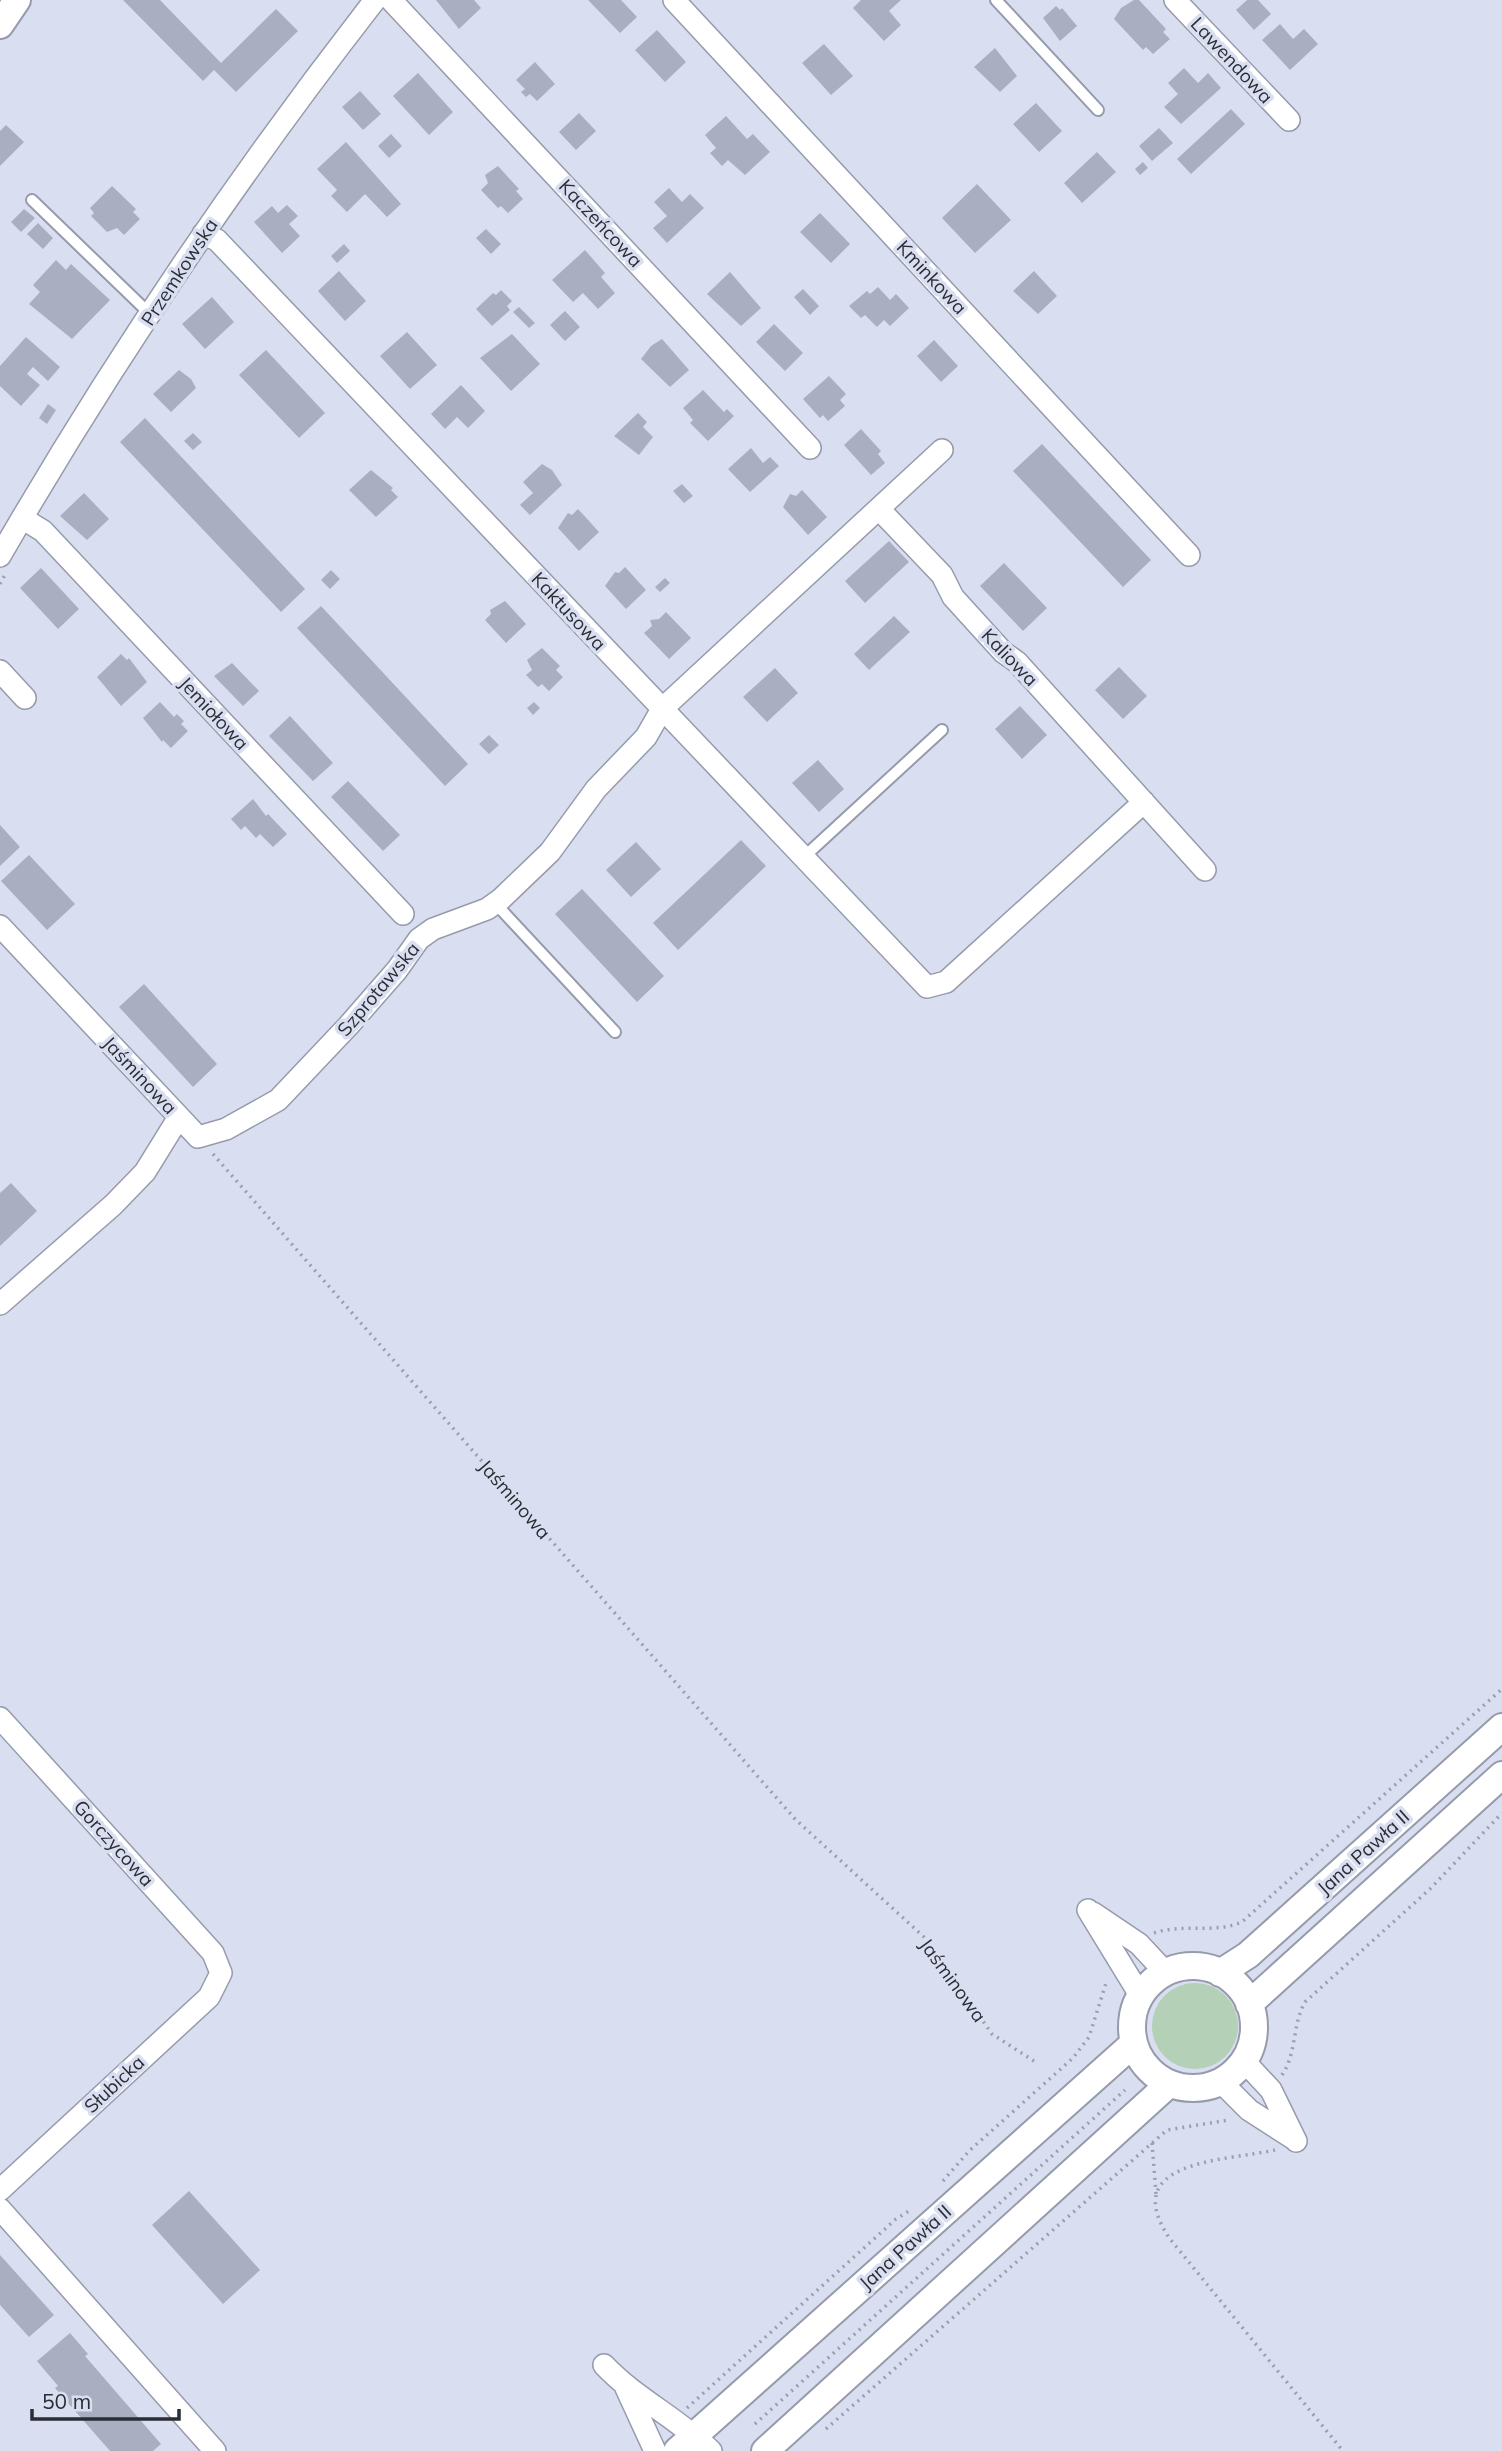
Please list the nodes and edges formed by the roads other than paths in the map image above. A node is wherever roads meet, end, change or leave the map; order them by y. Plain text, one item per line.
1 (18, 0) edge
2 (375, 0) edge
3 (391, 0) edge
4 (674, 0) edge
5 (996, 0) edge
6 (1175, 0) edge
7 (0, 24) edge
8 (1098, 110) dead end
9 (1289, 120) dead end
10 (32, 200) dead end
11 (202, 234) junction
12 (151, 315) junction
13 (810, 448) dead end
14 (942, 450) dead end
15 (879, 509) junction
16 (22, 518) junction
17 (1189, 555) dead end
18 (0, 556) edge
19 (0, 671) edge
20 (25, 698) dead end
21 (662, 709) junction
22 (942, 730) dead end
23 (1144, 803) junction
24 (805, 856) junction
25 (1205, 870) dead end
26 (495, 903) junction
27 (403, 914) dead end
28 (0, 926) edge
29 (615, 1032) dead end
30 (179, 1117) junction
31 (198, 1137) joint
32 (0, 1304) edge
33 (0, 1718) edge
34 (1502, 1727) edge
35 (1502, 1775) edge
36 (1165, 1972) junction
37 (1220, 1972) junction
38 (221, 1973) joint
39 (1140, 1995) junction
40 (1249, 2004) junction
41 (1133, 2044) junction
42 (1244, 2061) junction
43 (1221, 2082) junction
44 (1169, 2084) junction
45 (0, 2190) edge
46 (0, 2210) edge
47 (604, 2365) dead end
48 (626, 2388) junction
49 (689, 2439) edge
50 (215, 2451) edge
51 (655, 2451) edge
52 (765, 2451) edge

1 - 7 street
2 - 11 street, Przemkowska
3 - 13 street, Kaczeńcowa
4 - 17 street, Kminkowa
5 - 8 lane
6 - 9 street, Lawendowa
10 - 12 lane
11 - 12 street, Przemkowska
11 - 21 street, Kaktusowa
12 - 16 street, Przemkowska
14 - 15 street, Szprotawska
15 - 21 street, Szprotawska
15 - 23 street, Kaliowa
16 - 18 street, Przemkowska
16 - 27 street, Jemiołowa
19 - 20 street
21 - 24 street, Kaktusowa
21 - 26 street, Szprotawska
22 - 24 lane
23 - 24 street, Kaktusowa
23 - 25 street, Kaliowa
26 - 29 lane
26 - 31 street, Szprotawska
28 - 30 street, Jaśminowa
30 - 31 street, Jaśminowa
30 - 32 street
33 - 38 street, Gorczycowa
34 - 37 street, Jana Pawła II
35 - 40 street, Jana Pawła II
36 - 37 street
36 - 39 street
36 - 39 street
37 - 40 street
38 - 45 street, Słubicka
39 - 41 street
40 - 42 street
41 - 44 street
41 - 49 street, Jana Pawła II
42 - 43 street
42 - 43 street
43 - 44 street
44 - 52 street
46 - 50 street
47 - 48 street
48 - 49 street
48 - 51 street

